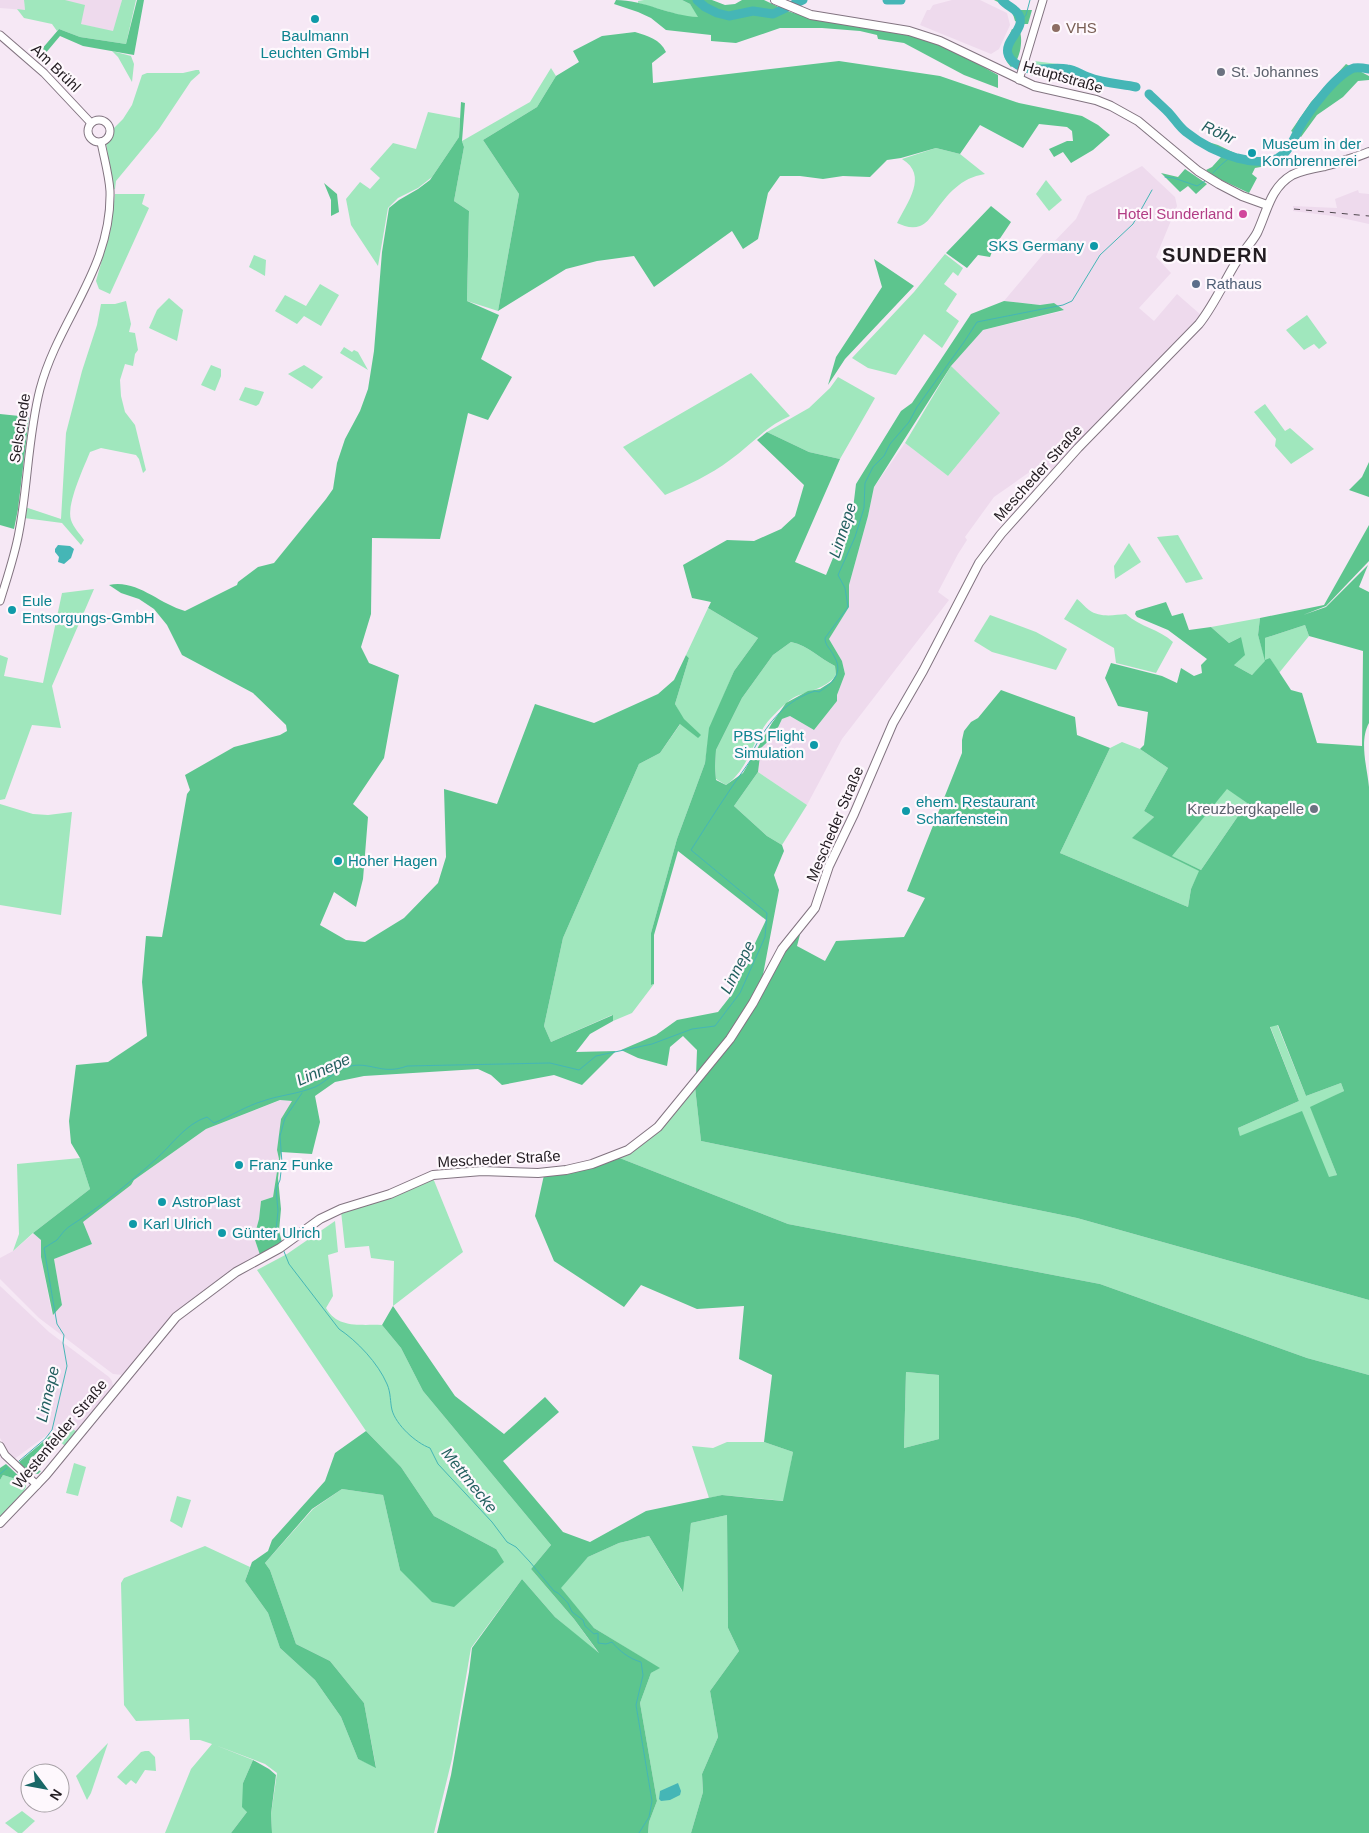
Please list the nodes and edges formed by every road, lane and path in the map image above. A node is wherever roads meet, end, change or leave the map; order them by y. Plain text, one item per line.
1 (1043, 0) edge
2 (776, 1) edge
3 (0, 35) edge
4 (1021, 76) junction
5 (91, 123) junction
6 (101, 142) junction
7 (1369, 152) edge
8 (1267, 205) junction
9 (0, 601) edge
10 (120, 1384) joint
11 (0, 1446) edge
12 (37, 1485) junction
13 (0, 1523) edge

1 - 4 street
2 - 4 main road, Hauptstraße
3 - 5 street, Am Brühl
4 - 8 main road, Hauptstraße
5 - 6 street
5 - 6 street
6 - 9 street, Selschede
7 - 8 main road, Mescheder Straße
8 - 10 main road, Mescheder Straße
10 - 12 main road, Westenfelder Straße
11 - 12 street
12 - 13 main road, Westenfelder Straße

